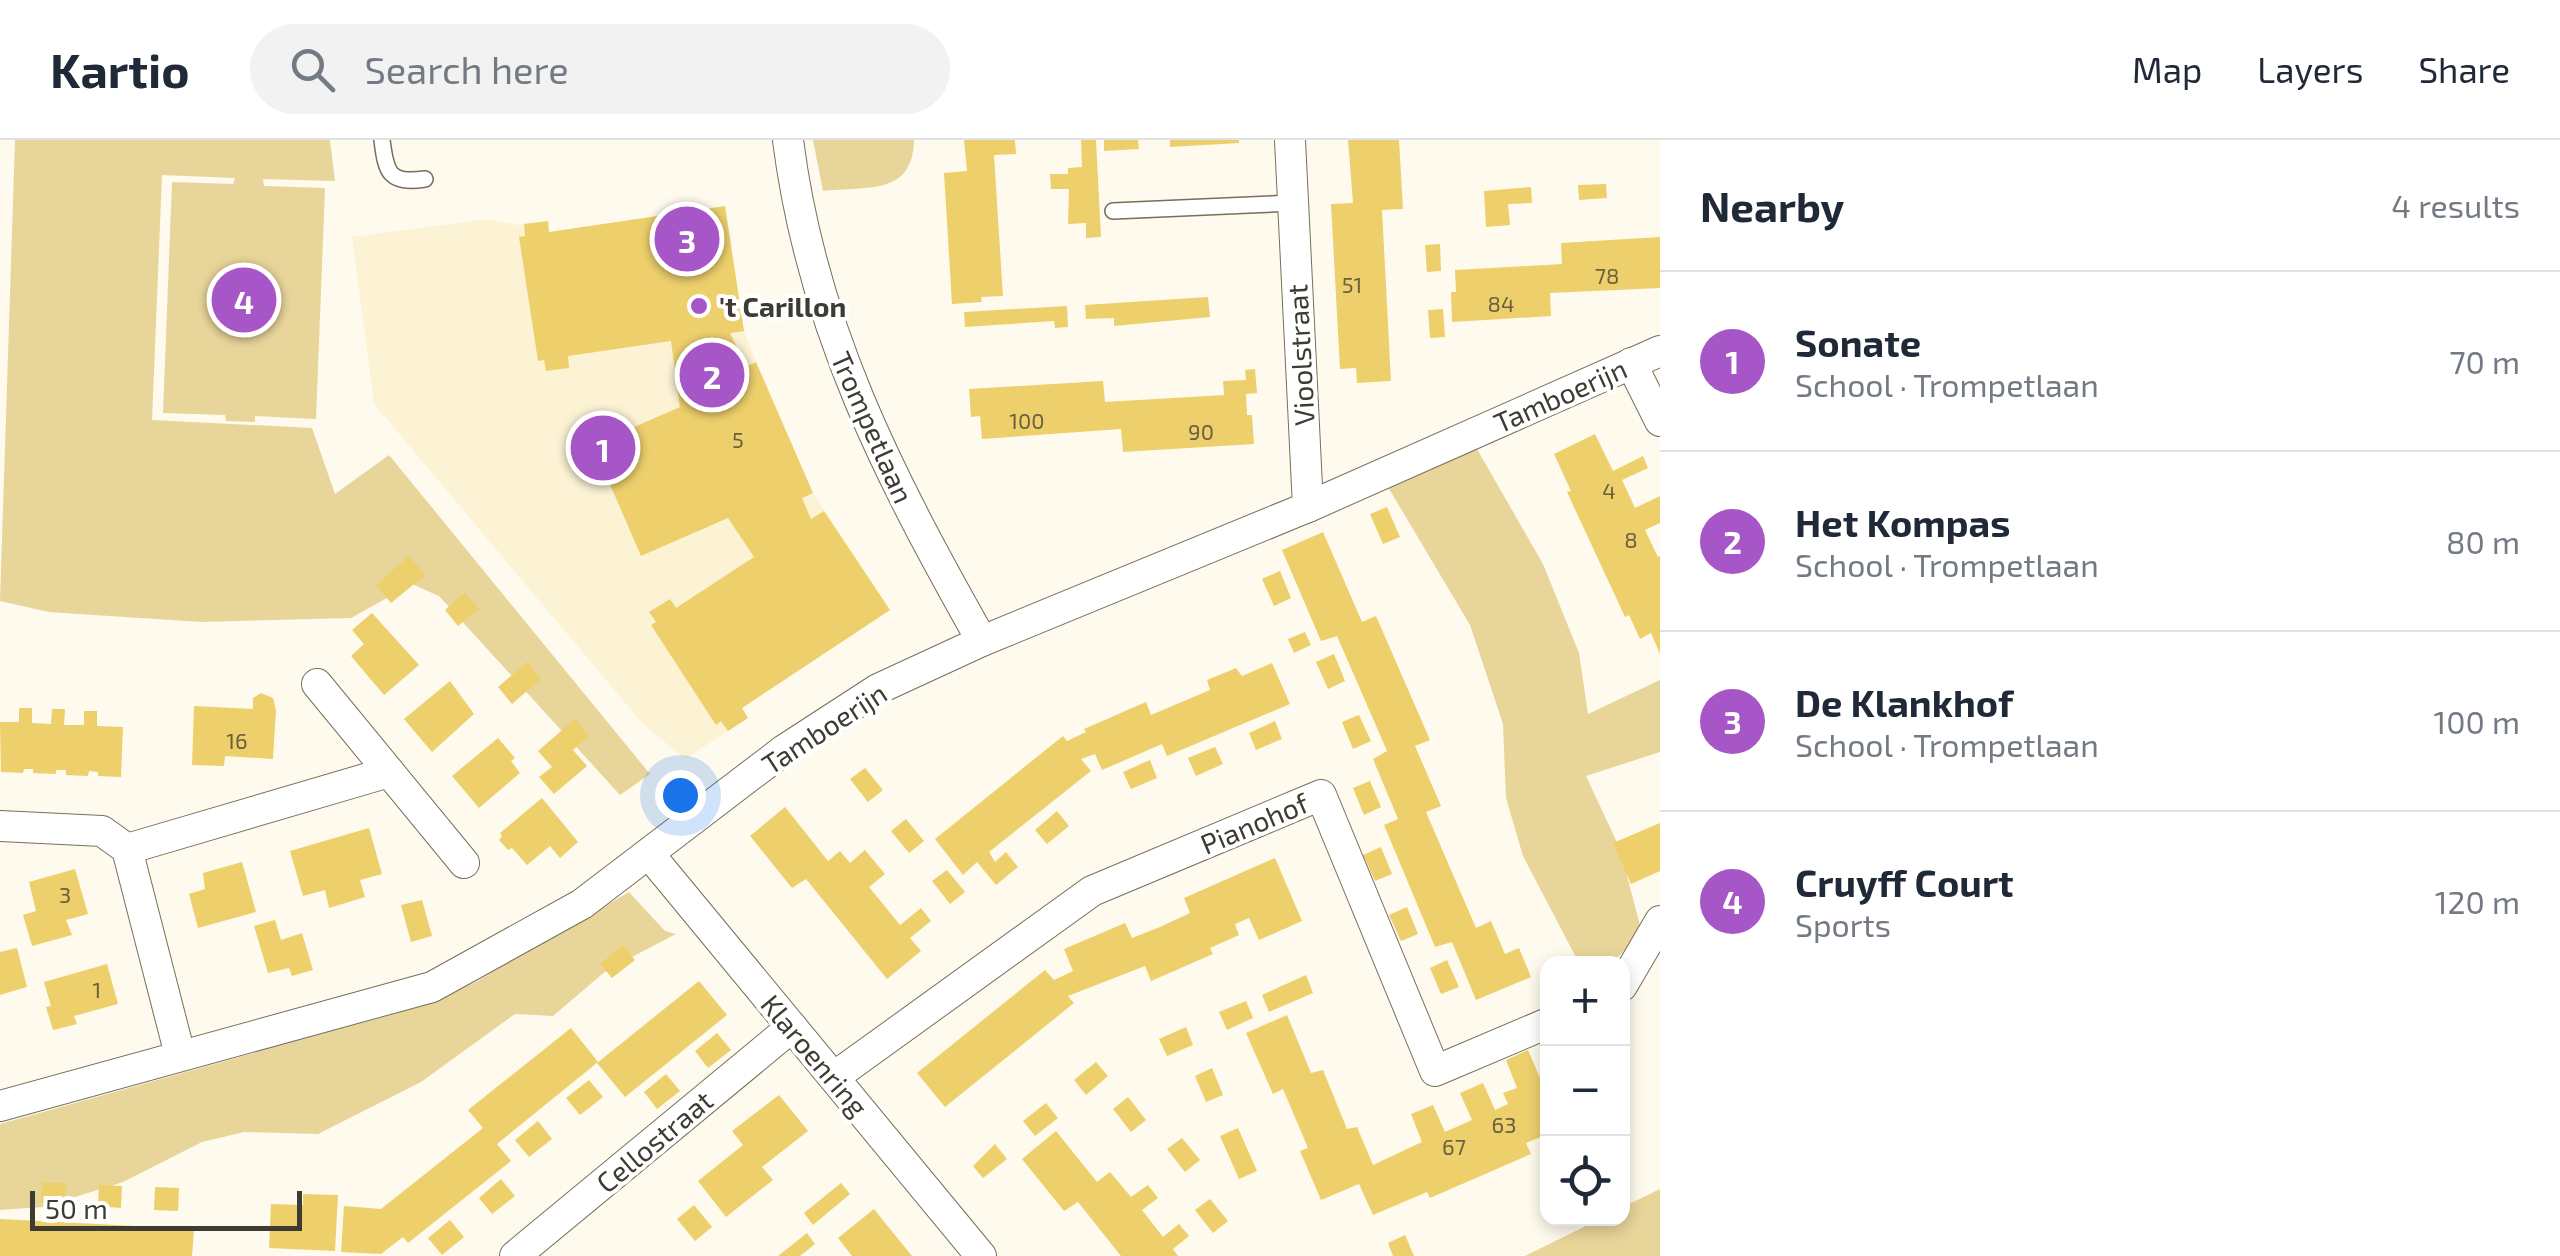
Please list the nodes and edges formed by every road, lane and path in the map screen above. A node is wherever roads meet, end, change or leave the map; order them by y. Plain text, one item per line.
1 (382, 140) edge
2 (788, 140) edge
3 (1290, 140) edge
4 (425, 179) dead end
5 (1293, 203) junction
6 (1114, 211) dead end
7 (1660, 351) edge
8 (1631, 363) junction
9 (1660, 421) edge
10 (1308, 507) junction
11 (982, 641) junction
12 (318, 684) dead end
13 (389, 772) junction
14 (0, 826) edge
15 (126, 849) junction
16 (649, 854) junction
17 (464, 863) dead end
18 (1660, 920) edge
19 (1630, 972) edge
20 (1540, 1026) edge
21 (792, 1027) junction
22 (180, 1055) junction
23 (834, 1077) junction
24 (0, 1106) edge
25 (515, 1256) edge
26 (981, 1256) edge

1 - 4 lane
2 - 11 street, Trompetlaan
3 - 5 street, Vioolstraat
5 - 6 lane
5 - 10 street, Vioolstraat
7 - 8 street, Tamboerijn
8 - 9 street
8 - 10 street, Tamboerijn
10 - 11 street, Tamboerijn
11 - 16 street, Tamboerijn
12 - 13 street
13 - 15 street
13 - 17 street
14 - 15 street
15 - 22 street
16 - 21 street, Klaroenring
16 - 22 street, Tamboerijn
18 - 19 street
20 - 23 street, Pianohof
21 - 23 street, Klaroenring
21 - 25 street, Cellostraat
22 - 24 street, Tamboerijn
23 - 26 street, Klaroenring

